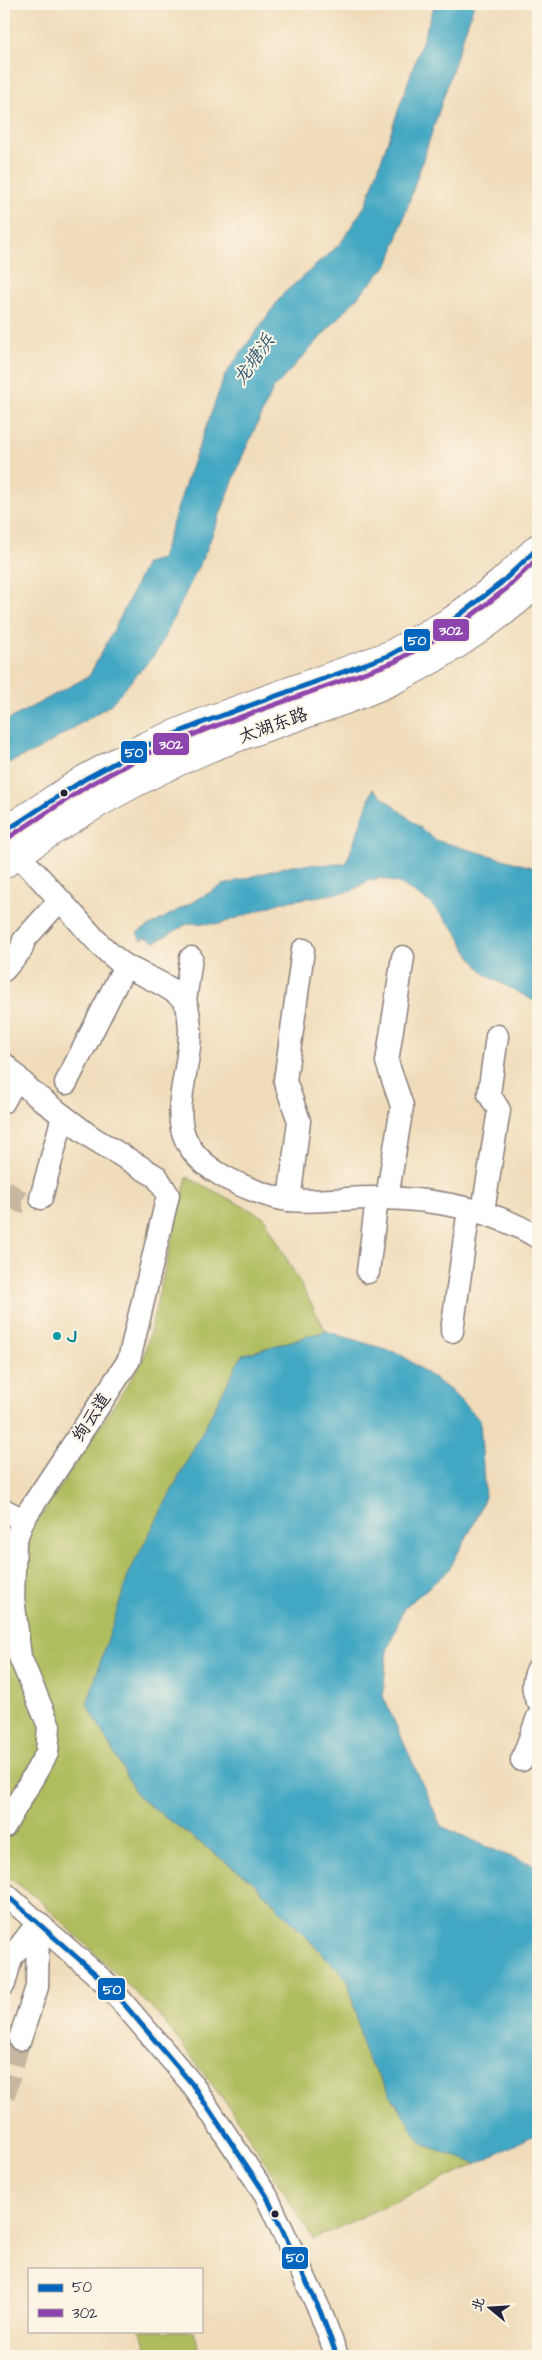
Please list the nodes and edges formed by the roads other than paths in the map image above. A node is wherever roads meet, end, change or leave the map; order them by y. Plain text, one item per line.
1 (538, 548) edge
2 (538, 582) edge
3 (7, 848) edge
4 (60, 900) junction
5 (303, 950) dead end
6 (191, 958) dead end
7 (403, 958) dead end
8 (125, 966) junction
9 (4, 970) edge
10 (185, 1001) junction
11 (497, 1036) dead end
12 (10, 1071) edge
13 (66, 1084) dead end
14 (4, 1101) edge
15 (64, 1116) junction
16 (41, 1198) dead end
17 (382, 1198) junction
18 (289, 1200) junction
19 (476, 1210) junction
20 (538, 1237) edge
21 (368, 1272) dead end
22 (452, 1331) dead end
23 (4, 1510) edge
24 (23, 1520) junction
25 (538, 1669) edge
26 (538, 1701) edge
27 (538, 1717) edge
28 (522, 1760) dead end
29 (4, 1827) edge
30 (4, 1893) edge
31 (38, 1923) junction
32 (7, 1960) edge
33 (4, 1984) edge
34 (20, 2039) tunnel mouth
35 (337, 2356) edge

1 - 3 main road, 太湖东路
2 - 3 main road, 太湖东路
3 - 4 street
4 - 8 street
4 - 9 street
5 - 18 street
6 - 10 street
7 - 17 street
8 - 10 street
8 - 13 street
10 - 18 street
11 - 19 street
12 - 14 street
12 - 15 street, 绚云道
15 - 16 street
15 - 24 street, 绚云道
17 - 18 street
17 - 19 street
17 - 21 street
19 - 20 street
19 - 22 street
23 - 24 street
24 - 29 street, 绚云道
25 - 26 street
27 - 28 street
30 - 31 street
31 - 32 street
31 - 34 street
31 - 35 street
32 - 33 street

